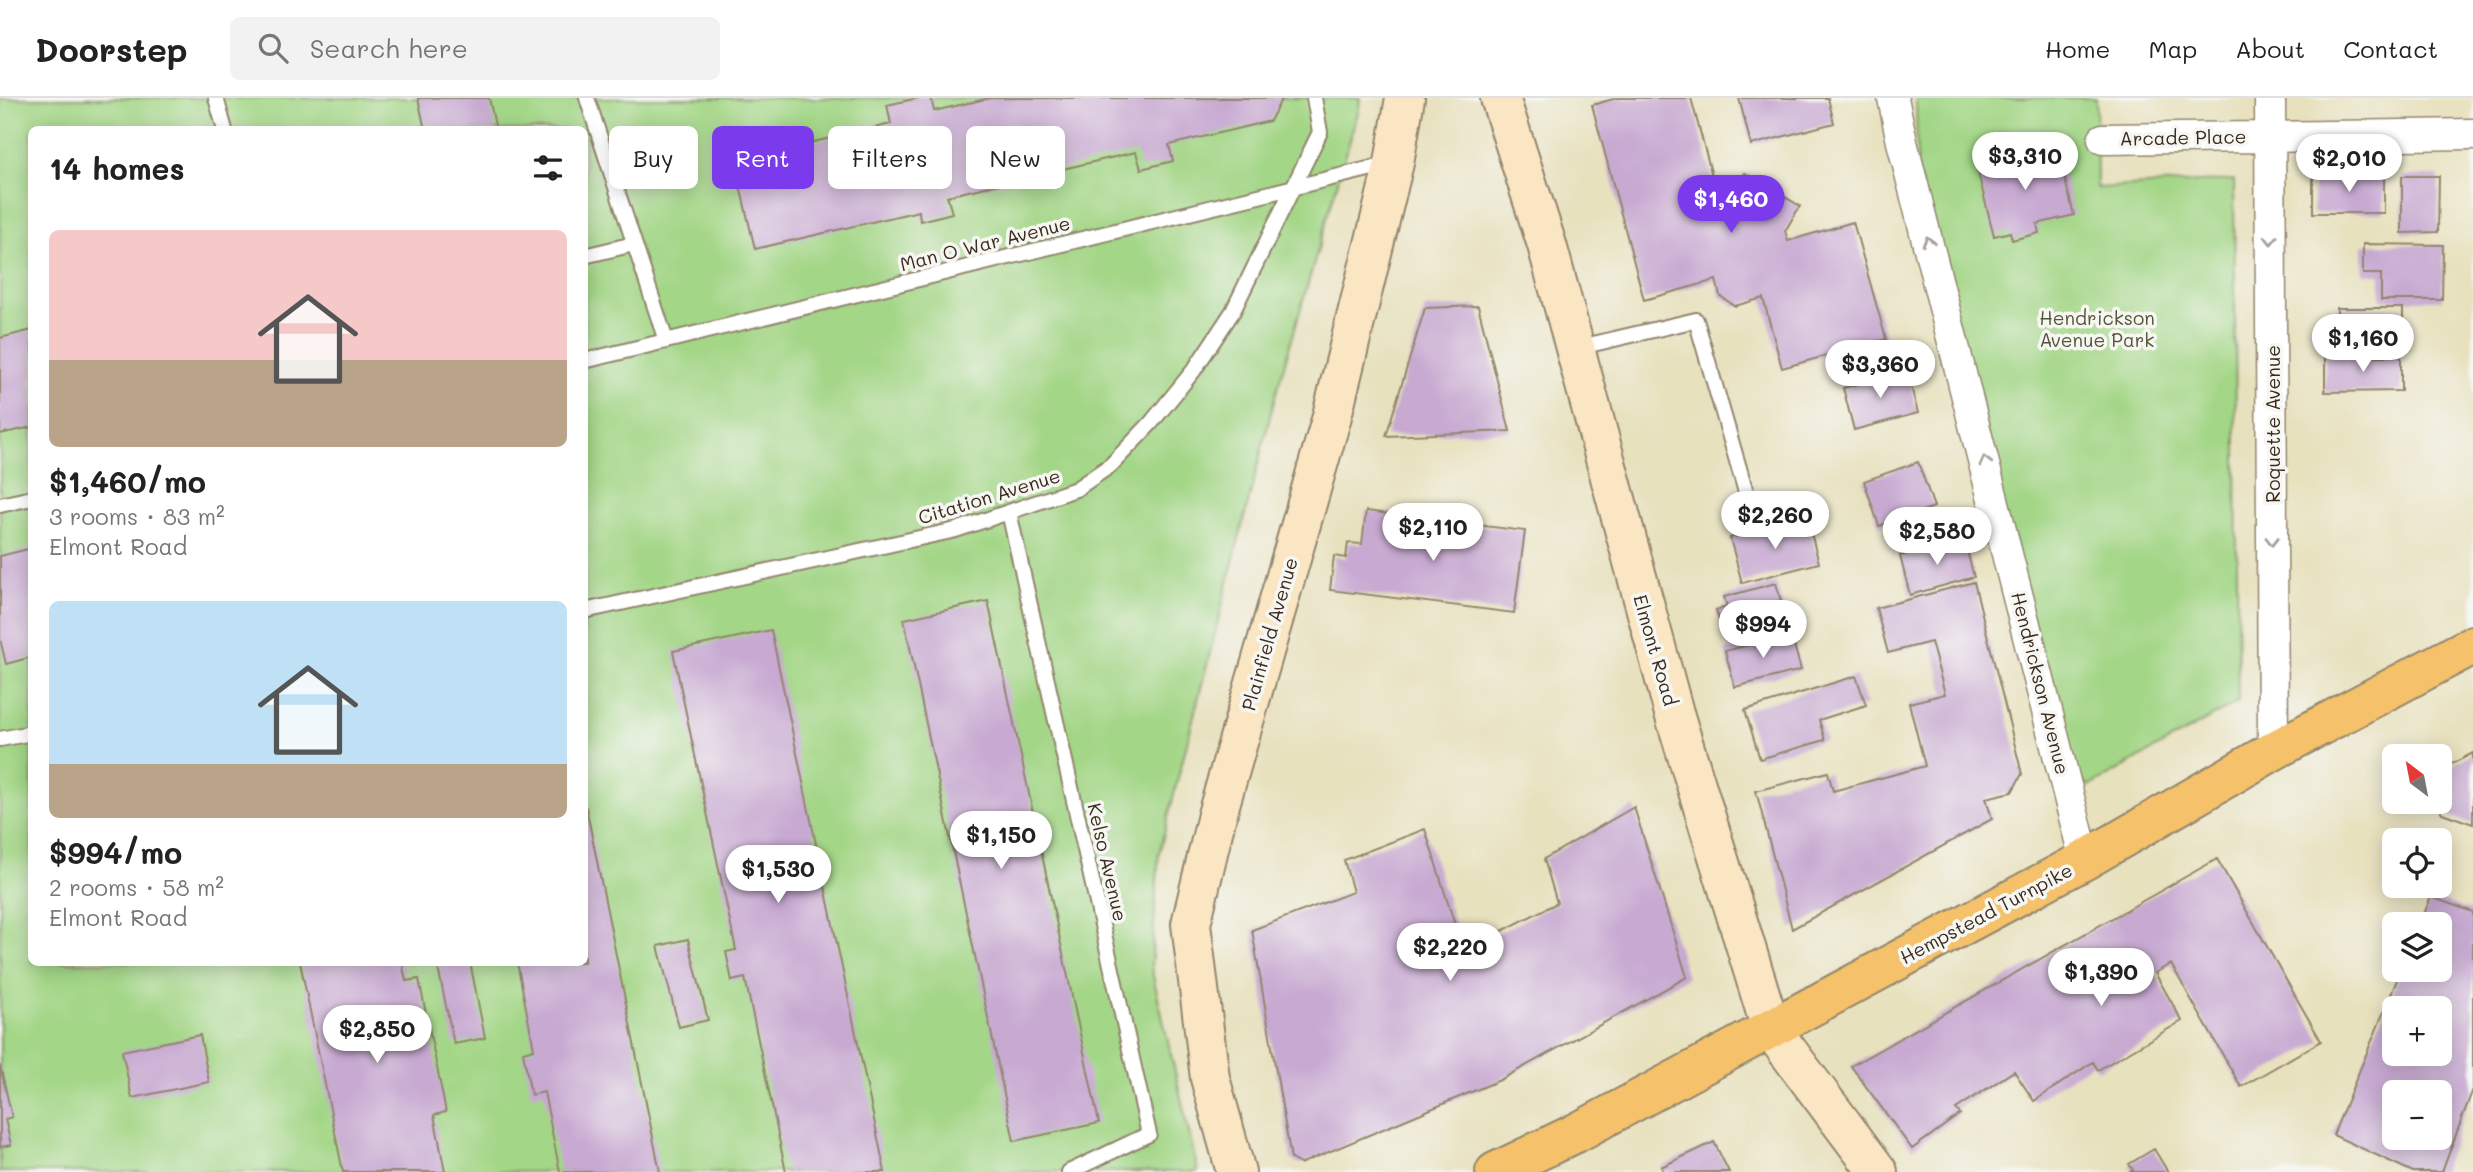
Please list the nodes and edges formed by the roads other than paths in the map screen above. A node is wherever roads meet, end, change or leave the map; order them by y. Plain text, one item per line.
1 (216, 98) edge
2 (587, 98) edge
3 (1314, 98) edge
4 (1405, 98) edge
5 (1500, 98) edge
6 (1893, 98) edge
7 (2270, 98) edge
8 (224, 126) edge
9 (2473, 134) edge
10 (2270, 136) junction
11 (2103, 139) dead end
12 (1394, 163) junction
13 (1294, 187) junction
14 (634, 244) junction
15 (588, 255) edge
16 (666, 341) junction
17 (1575, 348) junction
18 (588, 360) edge
19 (28, 499) edge
20 (1748, 499) dead end
21 (0, 505) edge
22 (1009, 512) junction
23 (588, 610) edge
24 (2473, 645) edge
25 (28, 734) edge
26 (0, 739) edge
27 (2273, 751) junction
28 (2085, 860) junction
29 (1771, 1029) junction
30 (1069, 1172) edge
31 (1236, 1172) edge
32 (1495, 1172) edge
33 (1878, 1172) edge

1 - 8 lane
2 - 14 lane
3 - 13 lane, Citation Avenue
4 - 12 main road, Plainfield Avenue
5 - 17 main road, Elmont Road
28 -> 6 street, Hendrickson Avenue
7 - 10 street, Roquette Avenue
9 - 10 street, Arcade Place
10 - 11 street, Arcade Place
10 -> 27 street, Roquette Avenue
12 - 13 lane, Man O War Avenue
12 - 31 main road, Plainfield Avenue
13 - 16 lane, Man O War Avenue
13 - 22 lane, Citation Avenue
14 - 15 lane
14 - 16 lane
16 - 18 lane, Man O War Avenue
17 - 20 lane
17 - 29 main road, Elmont Road
19 - 21 lane
22 - 23 lane, Citation Avenue
22 - 30 lane, Kelso Avenue
24 - 27 main road, Hempstead Turnpike
25 - 26 lane
27 - 28 main road, Hempstead Turnpike
28 - 29 main road, Hempstead Turnpike
29 - 32 main road, Hempstead Turnpike
29 - 33 main road, Elmont Road

